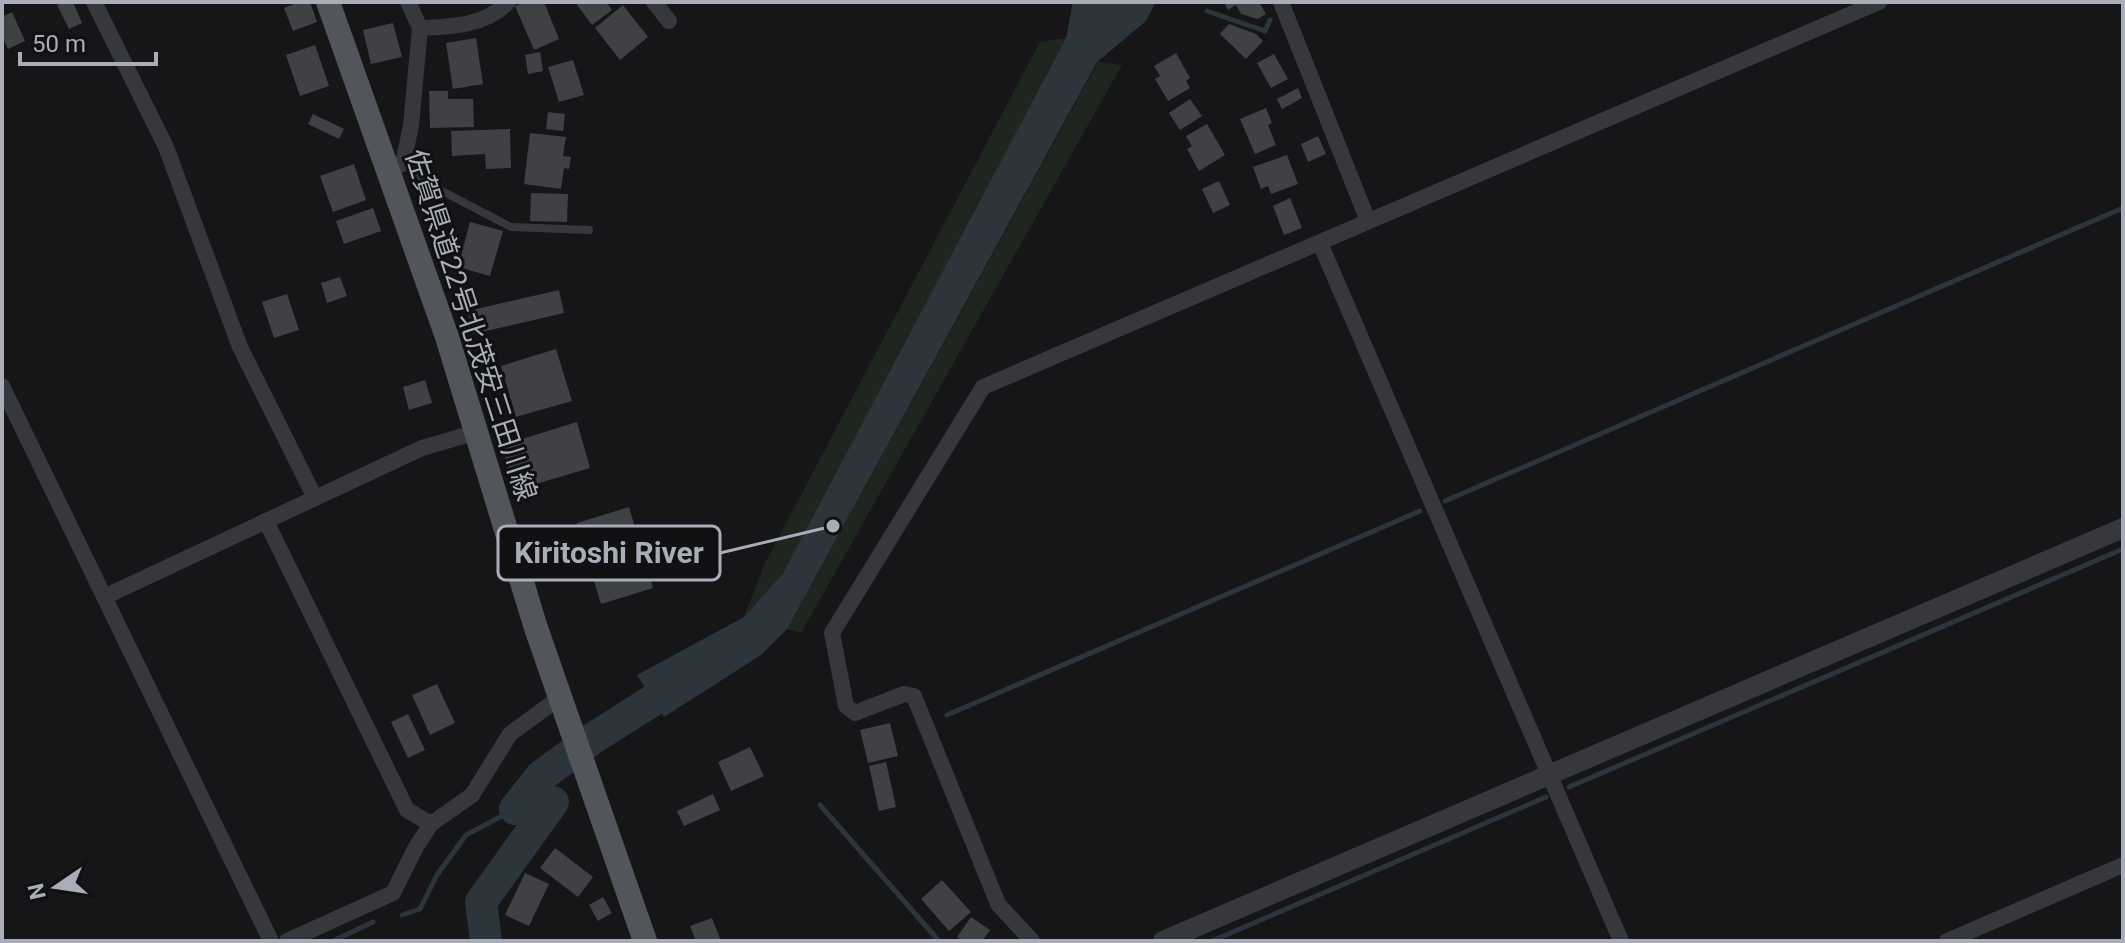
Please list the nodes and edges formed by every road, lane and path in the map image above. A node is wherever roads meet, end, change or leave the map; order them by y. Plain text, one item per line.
1 (94, 2) edge
2 (328, 2) edge
3 (408, 2) edge
4 (508, 2) edge
5 (654, 2) edge
6 (1281, 2) edge
7 (1879, 2) edge
8 (669, 21) dead end
9 (420, 28) junction
10 (396, 167) junction
11 (1368, 221) junction
12 (589, 230) dead end
13 (1320, 243) junction
14 (2, 386) edge
15 (477, 432) junction
16 (315, 498) junction
17 (266, 521) junction
18 (2123, 528) edge
19 (104, 597) junction
20 (561, 703) junction
21 (1549, 774) junction
22 (431, 824) junction
23 (2123, 865) edge
24 (271, 941) edge
25 (287, 941) edge
26 (645, 941) edge
27 (1032, 941) edge
28 (1163, 941) edge
29 (1621, 941) edge
30 (1947, 941) edge

1 - 16 street
2 - 10 main road, 佐賀県道22号北茂安三田川線
3 - 9 street
4 - 9 street
5 - 8 street
6 - 11 street
7 - 11 street
9 - 10 street
10 - 12 lane
10 - 15 main road, 佐賀県道22号北茂安三田川線
11 - 13 street
13 - 21 street
13 - 27 street
14 - 19 street
15 - 16 street
15 - 20 main road, 佐賀県道22号北茂安三田川線
16 - 17 street
17 - 19 street
17 - 22 street
18 - 21 street
19 - 24 street
20 - 22 street
20 - 26 main road, 佐賀県道22号北茂安三田川線
21 - 28 street
21 - 29 street
22 - 25 street
23 - 30 street

